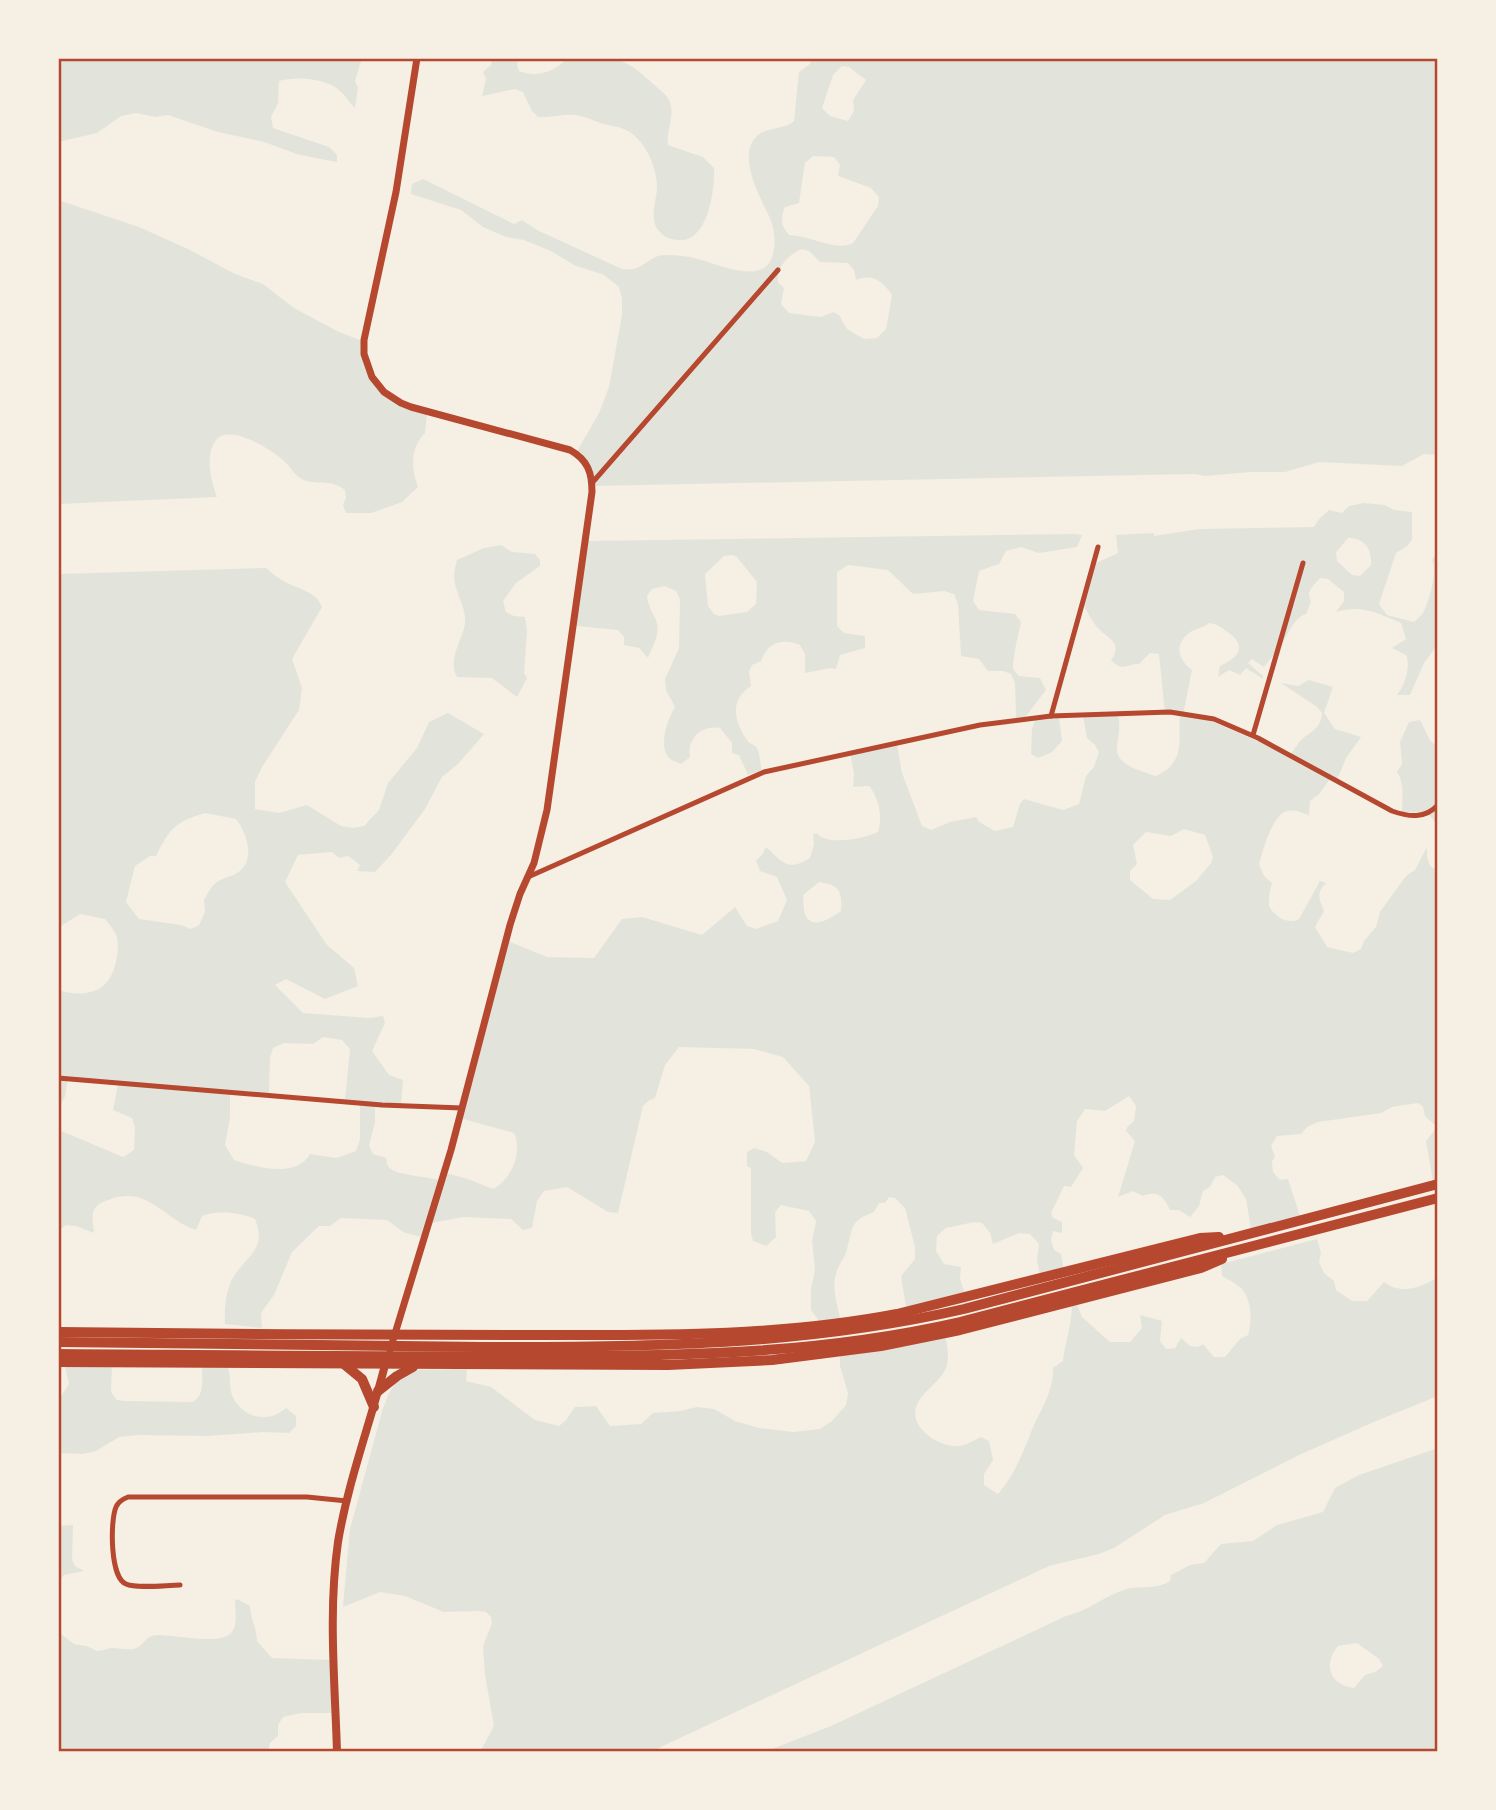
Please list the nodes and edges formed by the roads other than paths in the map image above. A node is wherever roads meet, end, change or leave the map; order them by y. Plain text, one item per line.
1 (416, 58) edge
2 (778, 270) dead end
3 (592, 483) junction
4 (1098, 547) dead end
5 (1303, 563) dead end
6 (1051, 716) junction
7 (1253, 735) junction
8 (1438, 805) edge
9 (528, 877) junction
10 (58, 1078) edge
11 (462, 1108) junction
12 (1438, 1184) edge
13 (1438, 1198) edge
14 (1242, 1236) junction
15 (58, 1332) edge
16 (394, 1335) junction
17 (58, 1342) edge
18 (358, 1351) junction
19 (58, 1354) edge
20 (417, 1356) junction
21 (58, 1362) edge
22 (345, 1365) junction
23 (385, 1365) junction
24 (378, 1391) junction
25 (374, 1407) junction
26 (346, 1501) junction
27 (180, 1585) dead end
28 (337, 1752) edge

1 - 3 street
2 - 3 street
3 - 9 street
4 - 6 street
5 - 7 street
6 - 7 street
6 - 9 street
7 - 8 street
9 - 11 street
10 - 11 street
11 - 16 street
12 - 14 highway
13 - 20 highway
14 - 16 highway
14 - 20 highway
15 - 16 highway
16 - 23 street
17 - 18 highway
18 - 19 highway
18 - 20 highway
20 - 23 highway
20 - 24 highway
21 - 22 highway
22 - 23 highway
22 - 25 highway
23 - 24 main road
24 - 25 main road
25 - 26 main road
26 - 27 street
26 - 28 main road

